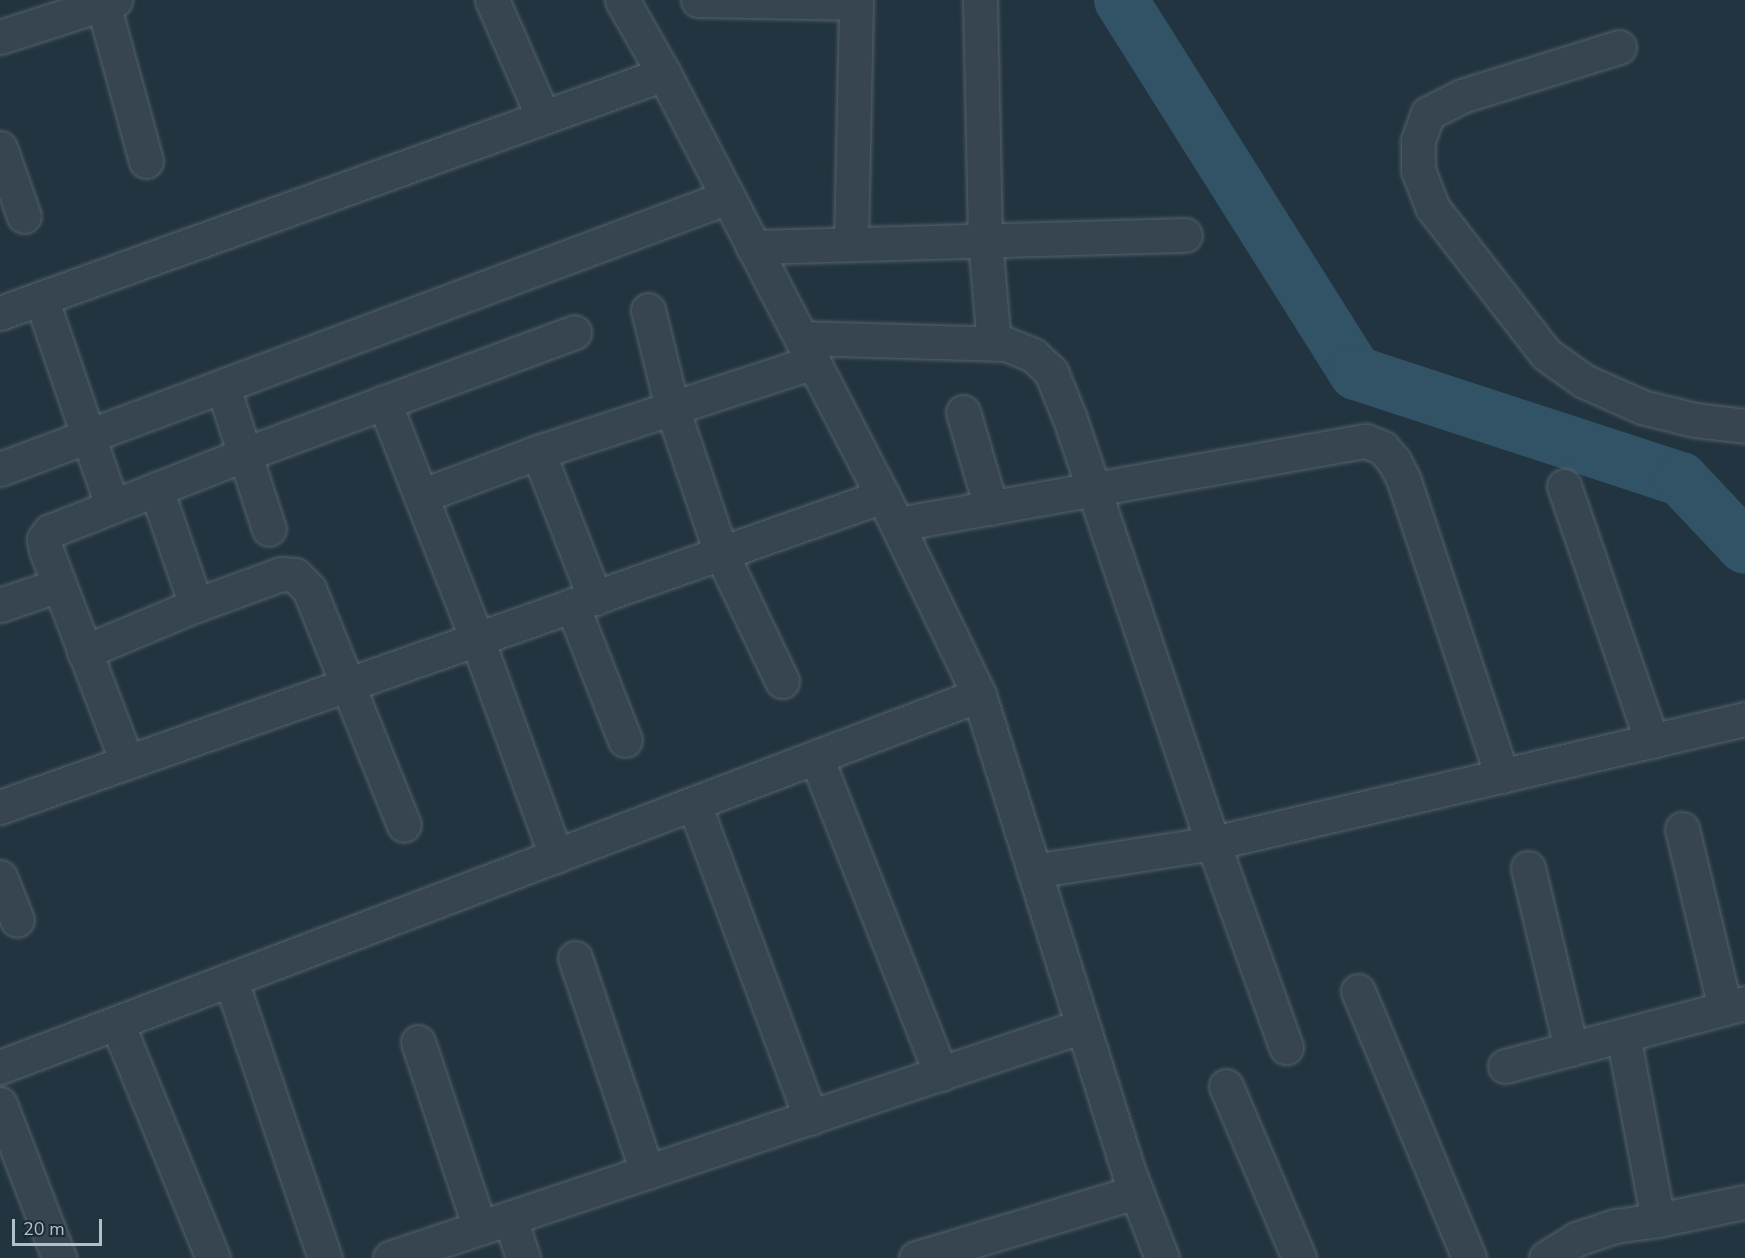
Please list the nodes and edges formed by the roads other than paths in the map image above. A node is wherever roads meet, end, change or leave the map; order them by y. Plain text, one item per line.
1 (492, 0) edge
2 (622, 0) edge
3 (698, 0) edge
4 (722, 0) edge
5 (980, 0) edge
6 (107, 1) edge
7 (856, 2) edge
8 (0, 37) edge
9 (1619, 47) dead end
10 (664, 74) junction
11 (543, 117) junction
12 (0, 148) edge
13 (146, 161) dead end
14 (728, 197) junction
15 (24, 216) dead end
16 (1185, 235) dead end
17 (986, 241) junction
18 (851, 244) junction
19 (753, 247) junction
20 (41, 298) junction
21 (648, 310) dead end
22 (0, 313) edge
23 (574, 332) dead end
24 (994, 344) junction
25 (807, 350) junction
26 (223, 387) junction
27 (384, 402) junction
28 (672, 408) junction
29 (963, 412) dead end
30 (1745, 426) edge
31 (89, 437) junction
32 (538, 452) junction
33 (245, 454) junction
34 (0, 469) edge
35 (1564, 486) dead end
36 (156, 489) junction
37 (1095, 490) junction
38 (421, 496) junction
39 (112, 505) junction
40 (991, 508) junction
41 (891, 510) junction
42 (269, 529) dead end
43 (722, 553) junction
44 (59, 585) junction
45 (584, 602) junction
46 (0, 605) edge
47 (196, 605) junction
48 (477, 639) junction
49 (84, 652) junction
50 (782, 681) dead end
51 (349, 684) junction
52 (979, 695) junction
53 (1745, 719) edge
54 (625, 740) dead end
55 (1652, 741) junction
56 (816, 757) junction
57 (127, 762) junction
58 (1502, 776) junction
59 (694, 804) junction
60 (0, 806) edge
61 (404, 825) dead end
62 (1683, 829) dead end
63 (1214, 843) junction
64 (556, 856) junction
65 (1528, 868) dead end
66 (1034, 872) junction
67 (0, 877) edge
68 (17, 920) dead end
69 (575, 958) dead end
70 (231, 981) junction
71 (1358, 991) dead end
72 (1735, 1006) edge
73 (117, 1023) junction
74 (1083, 1026) junction
75 (1623, 1035) junction
76 (418, 1042) dead end
77 (1286, 1047) dead end
78 (1571, 1049) junction
79 (1505, 1066) dead end
80 (0, 1067) edge
81 (941, 1074) junction
82 (1226, 1086) dead end
83 (0, 1104) edge
84 (811, 1118) junction
85 (647, 1172) junction
86 (1136, 1192) junction
87 (1745, 1202) edge
88 (1658, 1220) junction
89 (495, 1223) junction
90 (960, 1252) edge
91 (59, 1258) edge
92 (213, 1258) edge
93 (325, 1258) edge
94 (390, 1258) edge
95 (523, 1258) edge
96 (916, 1258) edge
97 (1162, 1258) edge
98 (1299, 1258) edge
99 (1468, 1258) edge
100 (1546, 1258) edge

1 - 11 street
2 - 10 street
3 - 4 street
4 - 7 street
5 - 17 street
6 - 8 street
6 - 13 street
7 - 18 street
9 - 30 street
10 - 11 street
10 - 14 street
11 - 20 street
12 - 15 street
14 - 19 street
14 - 26 street
16 - 17 street
17 - 18 street
17 - 24 street
18 - 19 street
19 - 25 street
20 - 22 street
20 - 31 street
21 - 28 street
23 - 27 street
24 - 25 street
24 - 37 street
25 - 28 street
25 - 41 street
26 - 31 street
26 - 33 street
27 - 33 street
27 - 38 street
28 - 32 street
28 - 43 street
29 - 40 street
31 - 34 street
31 - 39 street
32 - 38 street
32 - 45 street
33 - 36 street
33 - 42 street
35 - 55 street
36 - 39 street
36 - 47 street
37 - 40 street
37 - 58 street
37 - 63 street
38 - 48 street
39 - 44 street
40 - 41 street
41 - 43 street
41 - 52 street
43 - 45 street
43 - 50 street
44 - 46 street
44 - 49 street
45 - 48 street
45 - 54 street
47 - 49 street
47 - 51 street
48 - 51 street
48 - 64 street
49 - 57 street
51 - 57 street
51 - 61 street
52 - 56 street
52 - 66 street
53 - 55 street
55 - 58 street
56 - 59 street
56 - 81 street
57 - 60 street
58 - 63 street
59 - 64 street
59 - 84 street
62 - 72 street
63 - 66 street
63 - 77 street
64 - 70 street
65 - 78 street
66 - 74 street
67 - 68 street
69 - 85 street
70 - 73 street
70 - 93 street
71 - 99 street
72 - 75 street
73 - 80 street
73 - 92 street
74 - 81 street
74 - 86 street
75 - 78 street
75 - 88 street
76 - 89 street
78 - 79 street
81 - 84 street
82 - 98 street
83 - 91 street
84 - 85 street
85 - 89 street
86 - 90 street
86 - 97 street
87 - 88 street
88 - 100 street
89 - 94 street
89 - 95 street
90 - 96 street

